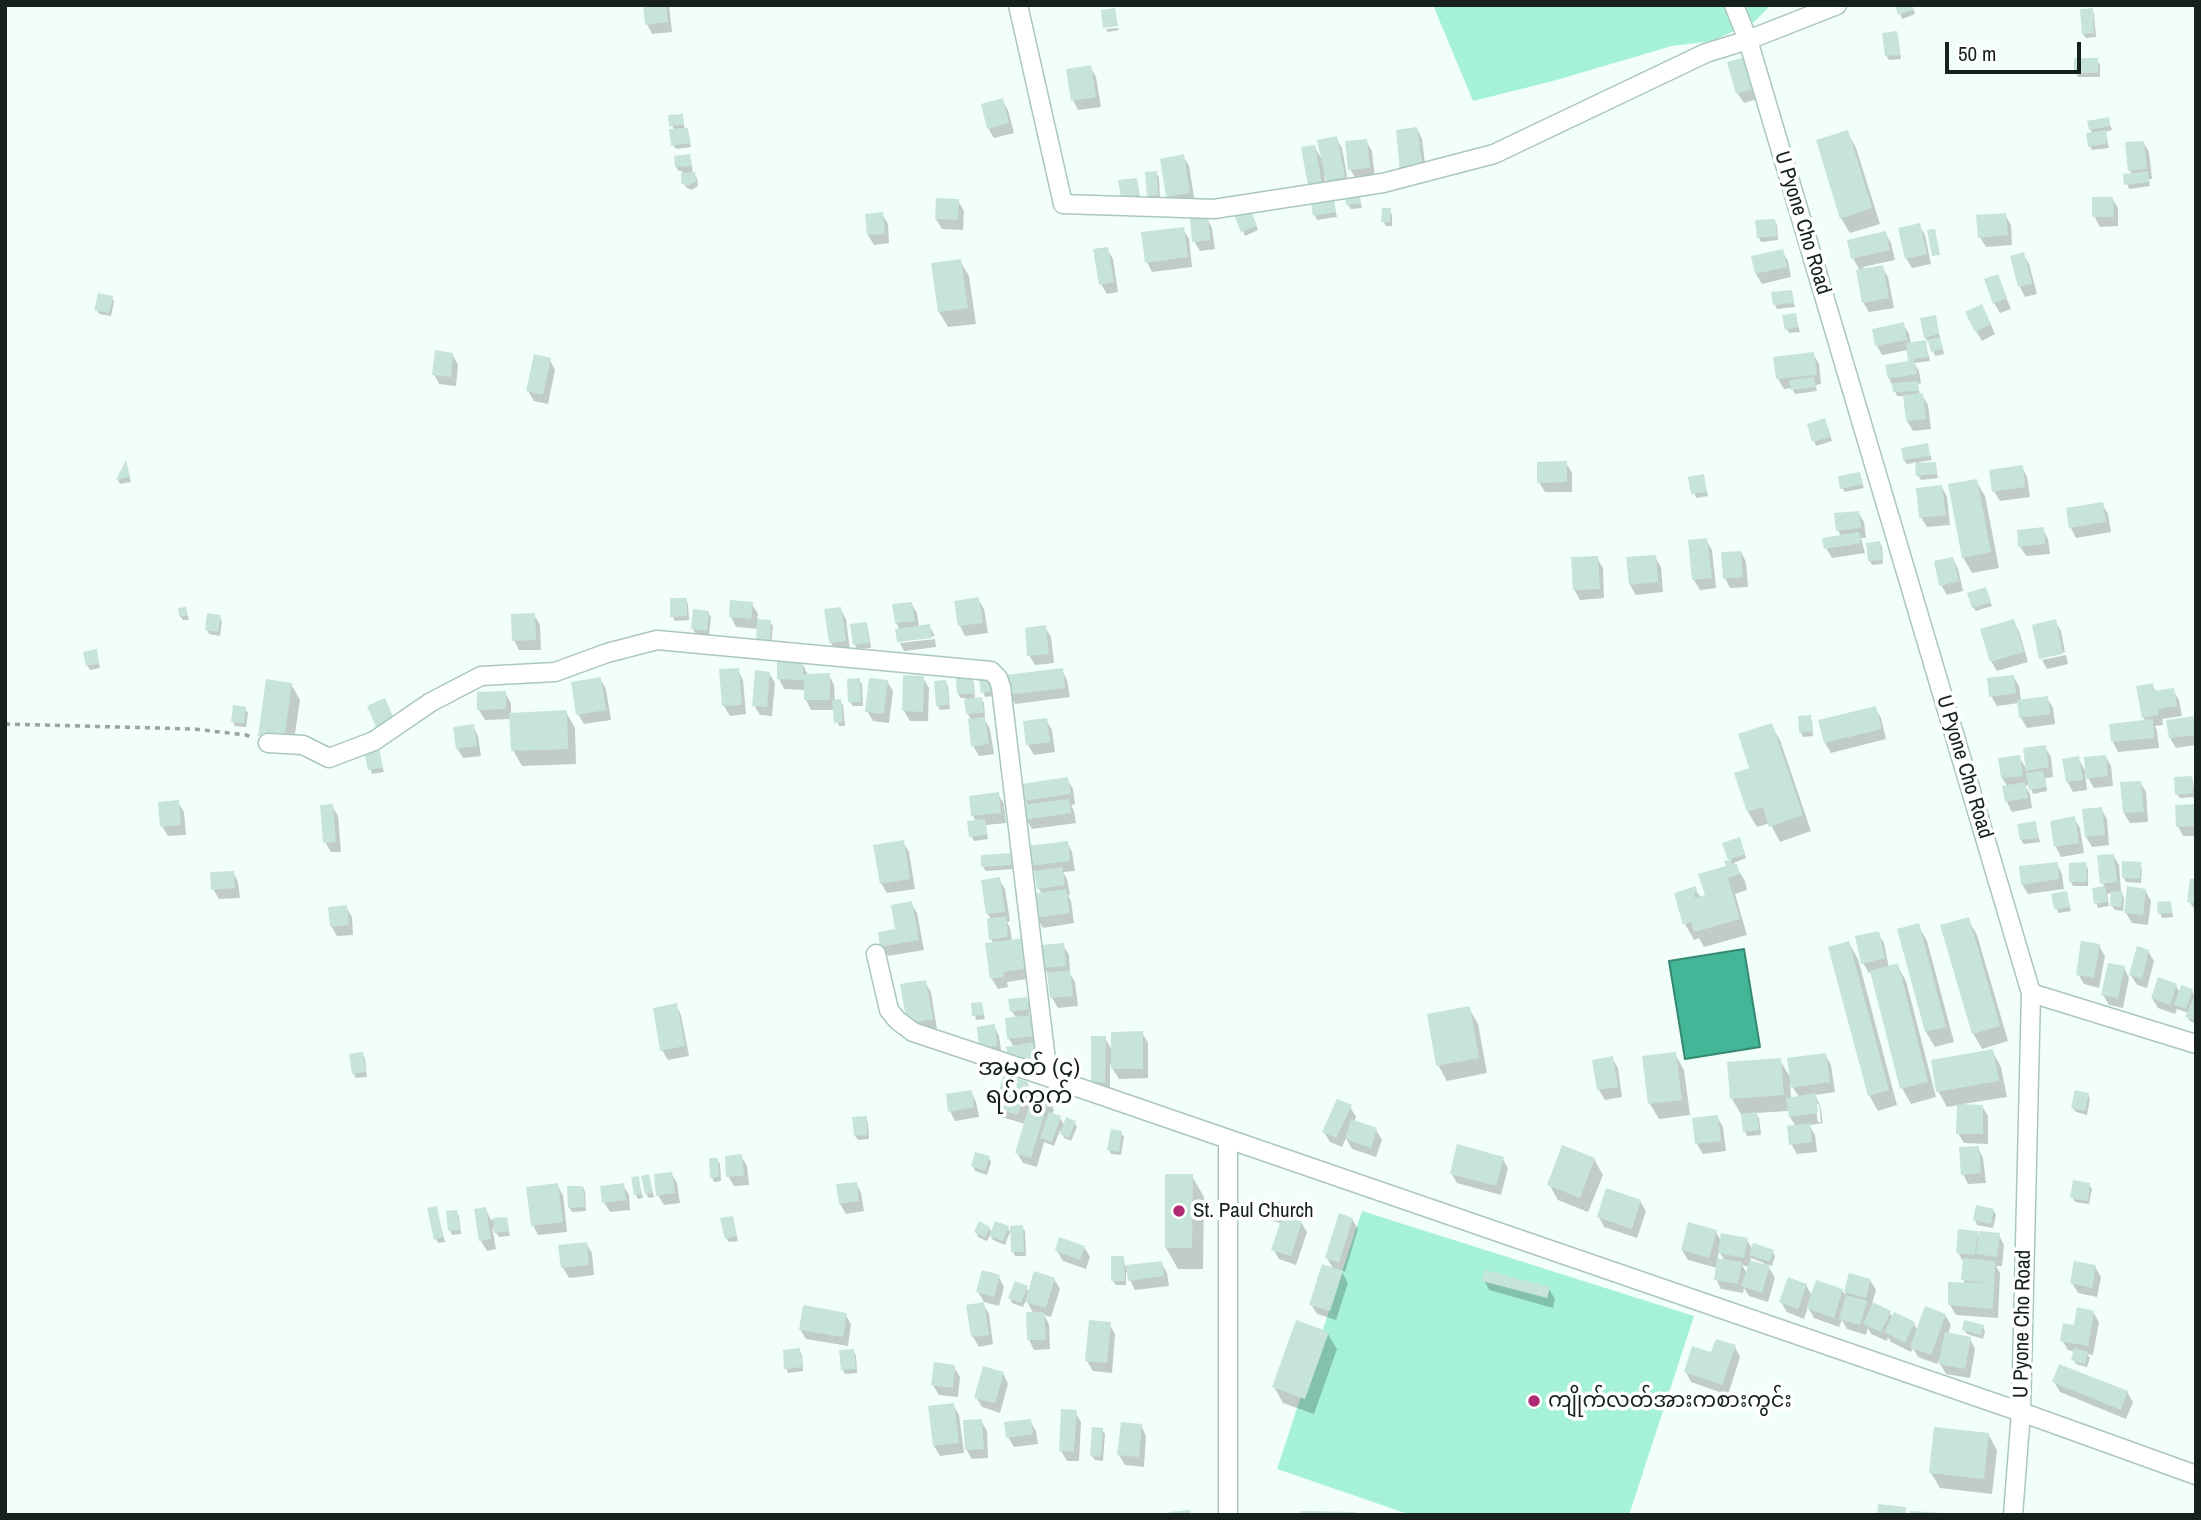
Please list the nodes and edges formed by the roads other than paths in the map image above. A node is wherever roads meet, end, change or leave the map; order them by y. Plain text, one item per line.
1 (1018, 5) edge
2 (1734, 5) edge
3 (1837, 5) edge
4 (1748, 40) junction
5 (268, 743) road end
6 (876, 954) dead end
7 (2032, 993) junction
8 (2196, 1044) edge
9 (1048, 1077) junction
10 (1228, 1139) junction
11 (2021, 1412) junction
12 (2196, 1475) edge
13 (1228, 1515) edge
14 (2013, 1515) edge

1 - 4 street
2 - 4 street, U Pyone Cho Road
3 - 4 street
4 - 7 street, U Pyone Cho Road
5 - 9 street
6 - 9 street
7 - 8 street
7 - 11 street, U Pyone Cho Road
9 - 10 street
10 - 11 street
10 - 13 street
11 - 12 street
11 - 14 street, U Pyone Cho Road

